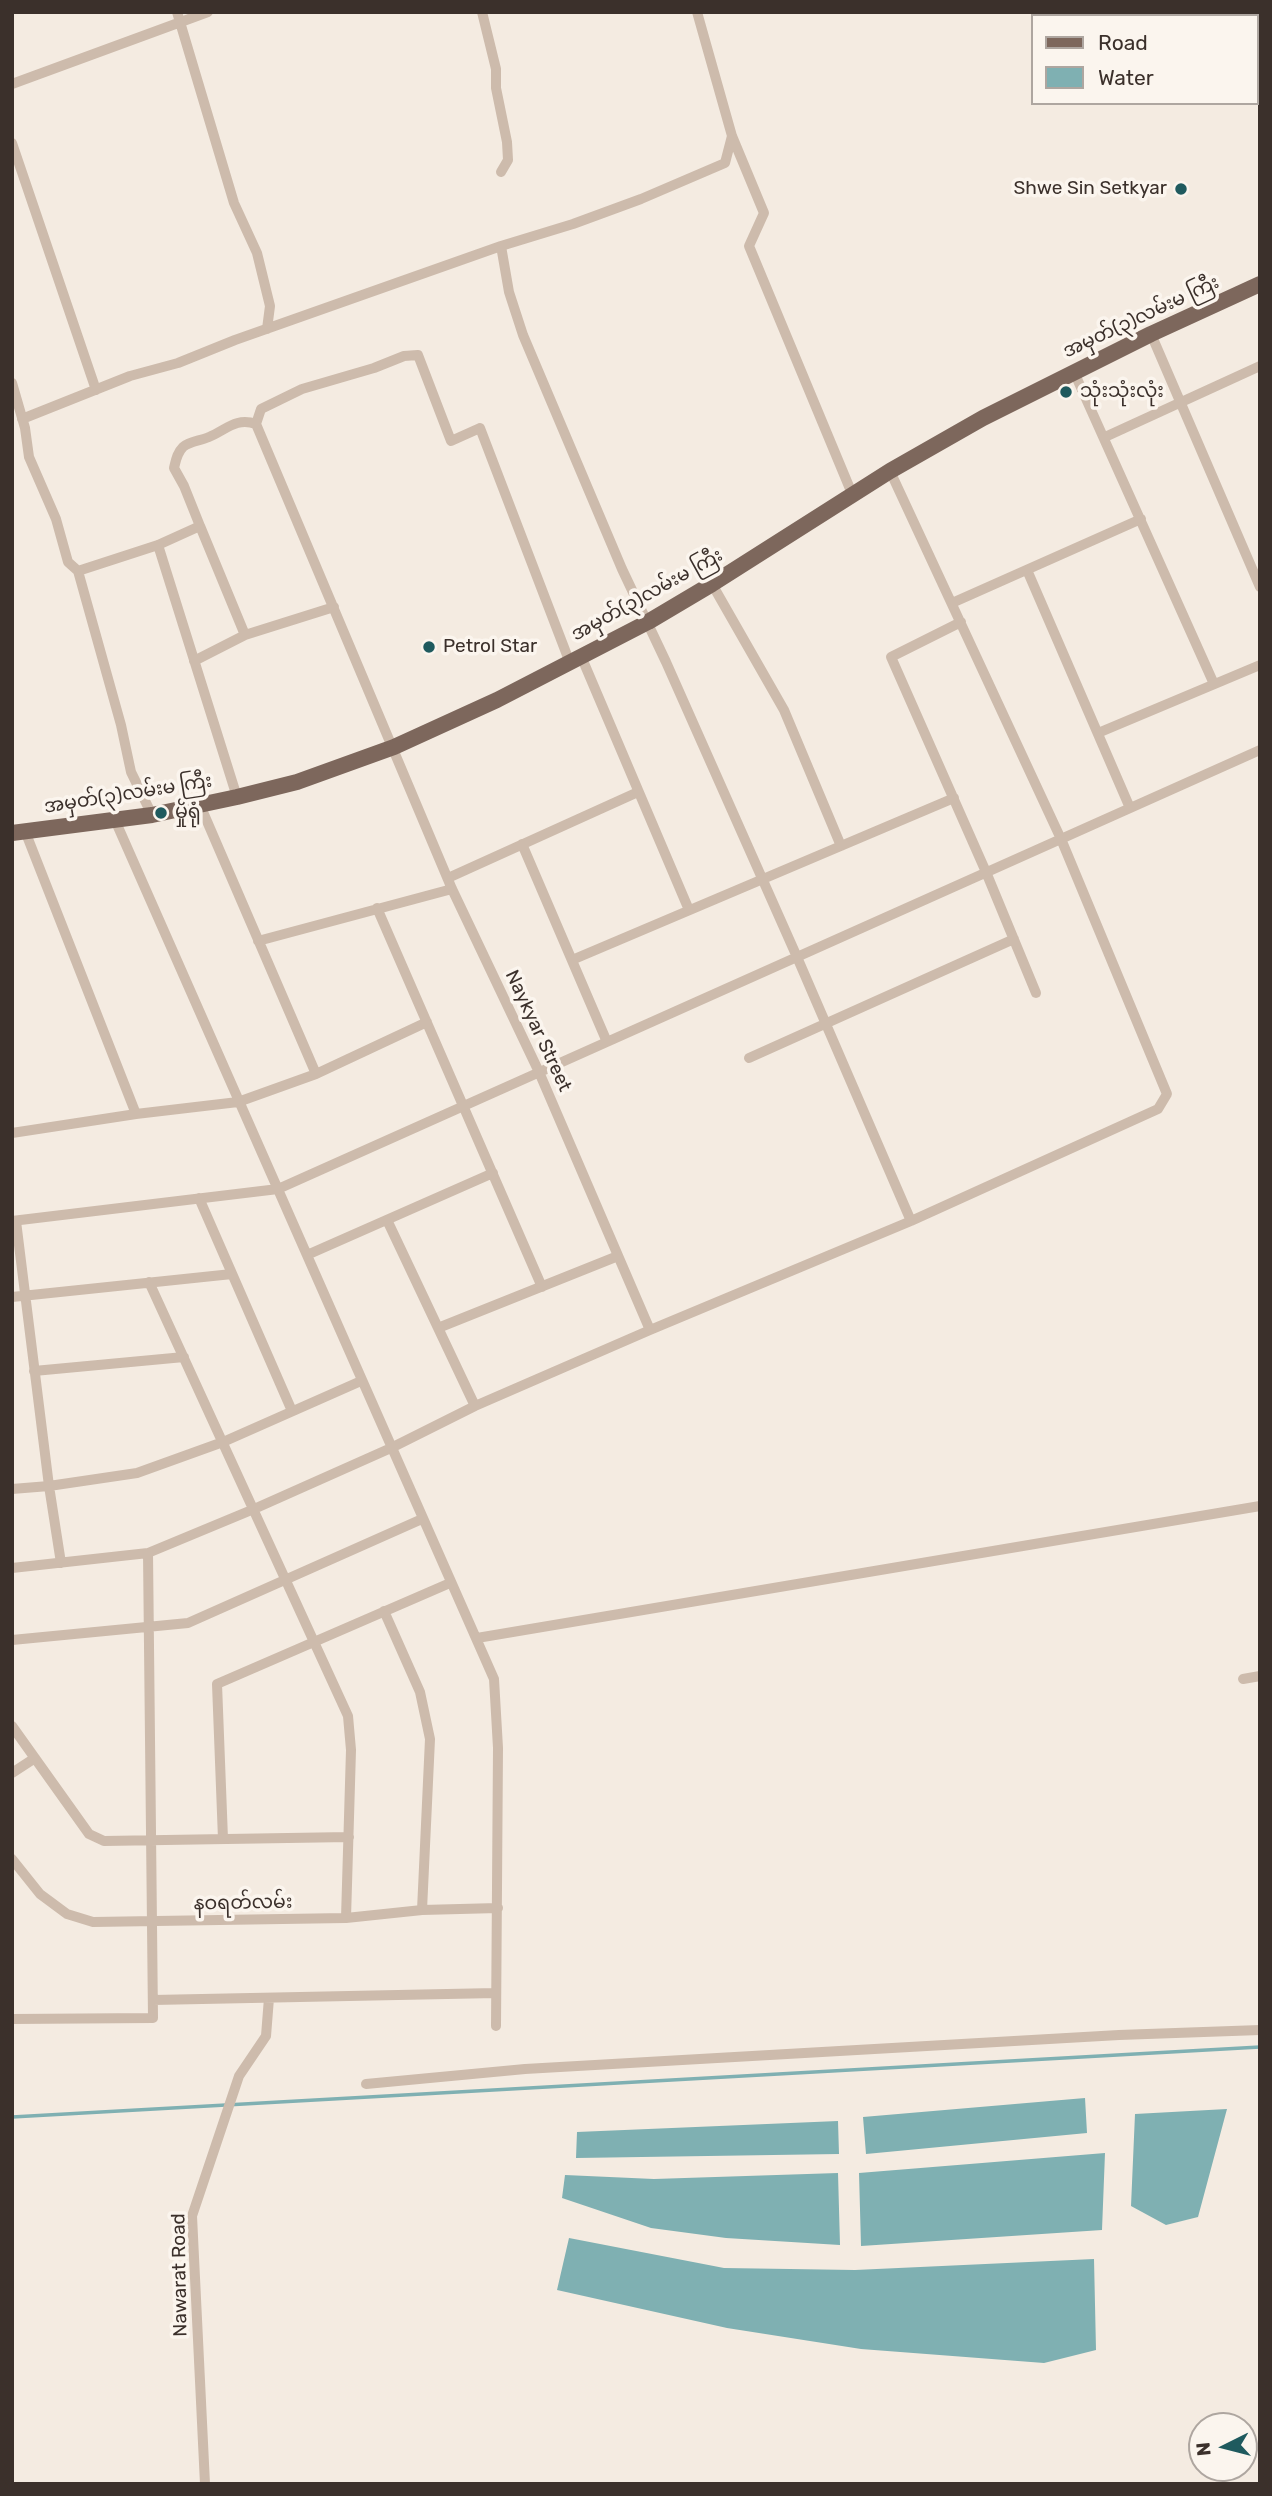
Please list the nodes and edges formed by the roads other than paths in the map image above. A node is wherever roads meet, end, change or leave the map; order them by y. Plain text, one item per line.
1 (208, 12) edge
2 (482, 12) edge
3 (697, 12) edge
4 (179, 17) edge
5 (12, 84) edge
6 (732, 136) junction
7 (12, 143) edge
8 (502, 172) dead end
9 (501, 246) junction
10 (1260, 284) edge
11 (267, 329) junction
12 (1151, 334) junction
13 (1260, 366) edge
14 (1074, 372) junction
15 (12, 383) edge
16 (96, 390) junction
17 (1181, 403) junction
18 (22, 419) junction
19 (256, 424) junction
20 (1105, 437) junction
21 (890, 471) junction
22 (853, 496) junction
23 (1141, 519) junction
24 (200, 526) junction
25 (158, 545) junction
26 (1027, 570) junction
27 (78, 571) junction
28 (1257, 572) edge
29 (712, 584) junction
30 (1260, 587) edge
31 (952, 603) junction
32 (334, 607) junction
33 (648, 622) junction
34 (961, 622) junction
35 (245, 635) junction
36 (575, 659) junction
37 (194, 661) junction
38 (1260, 665) edge
39 (1214, 684) junction
40 (1098, 733) junction
41 (394, 747) junction
42 (1260, 750) edge
43 (638, 792) junction
44 (237, 797) junction
45 (954, 798) junction
46 (200, 805) junction
47 (1130, 808) junction
48 (152, 815) junction
49 (115, 820) junction
50 (19, 832) edge
51 (1061, 839) junction
52 (522, 844) junction
53 (841, 846) junction
54 (986, 872) junction
55 (448, 878) junction
56 (762, 878) junction
57 (452, 889) junction
58 (377, 908) junction
59 (689, 910) junction
60 (1014, 939) junction
61 (258, 940) junction
62 (797, 957) junction
63 (572, 960) junction
64 (1036, 993) dead end
65 (427, 1022) junction
66 (826, 1025) junction
67 (607, 1042) junction
68 (749, 1058) dead end
69 (539, 1072) junction
70 (316, 1074) junction
71 (237, 1102) junction
72 (464, 1106) junction
73 (136, 1114) junction
74 (12, 1133) edge
75 (493, 1173) junction
76 (278, 1189) junction
77 (199, 1198) junction
78 (387, 1220) junction
79 (14, 1221) edge
80 (911, 1221) junction
81 (307, 1255) junction
82 (618, 1256) junction
83 (232, 1274) junction
84 (149, 1282) junction
85 (542, 1287) junction
86 (24, 1296) junction
87 (12, 1297) edge
88 (438, 1328) junction
89 (650, 1330) junction
90 (184, 1357) junction
91 (34, 1371) junction
92 (361, 1381) junction
93 (475, 1406) junction
94 (292, 1411) junction
95 (223, 1442) junction
96 (391, 1448) junction
97 (49, 1486) junction
98 (12, 1489) edge
99 (1260, 1506) edge
100 (254, 1509) junction
101 (422, 1519) junction
102 (148, 1553) junction
103 (61, 1563) junction
104 (12, 1568) edge
105 (284, 1579) junction
106 (450, 1583) junction
107 (384, 1611) junction
108 (150, 1625) junction
109 (477, 1638) junction
110 (12, 1640) edge
111 (315, 1641) junction
112 (1260, 1676) edge
113 (1243, 1679) dead end
114 (12, 1726) edge
115 (35, 1758) junction
116 (12, 1773) edge
117 (349, 1837) junction
118 (223, 1839) junction
119 (152, 1841) junction
120 (12, 1859) edge
121 (498, 1908) junction
122 (422, 1910) junction
123 (346, 1918) junction
124 (152, 1922) junction
125 (496, 1993) junction
126 (269, 1998) junction
127 (153, 2000) junction
128 (12, 2020) edge
129 (496, 2026) dead end
130 (1260, 2030) edge
131 (366, 2084) dead end
132 (205, 2484) edge

1 - 4 street
2 - 8 street
3 - 6 street
4 - 5 street
4 - 11 street
6 - 9 street
6 - 22 street
7 - 16 street
9 - 11 street
9 - 33 street
10 - 12 main road, အမှတ်(၃)လမ်းမ ကြီး
11 - 16 street
12 - 14 main road, အမှတ်(၃)လမ်းမ ကြီး
12 - 17 street
13 - 17 street
14 - 20 street
14 - 21 main road, အမှတ်(၃)လမ်းမ ကြီး
15 - 18 street
16 - 18 street
17 - 20 street
17 - 28 street
18 - 27 street
19 - 24 street
19 - 32 street, Naykyar Street
19 - 36 street
20 - 23 street
21 - 22 main road, အမှတ်(၃)လမ်းမ ကြီး
21 - 31 street
22 - 29 main road, အမှတ်(၃)လမ်းမ ကြီး
23 - 26 street
23 - 39 street
24 - 25 street
24 - 35 street
25 - 27 street
25 - 37 street
26 - 31 street
26 - 40 street
27 - 48 street
28 - 30 street
29 - 33 main road, အမှတ်(၃)လမ်းမ ကြီး
29 - 53 street
31 - 34 street
32 - 35 street
32 - 41 street, Naykyar Street
33 - 36 main road, အမှတ်(၃)လမ်းမ ကြီး
33 - 56 street
34 - 45 street
34 - 51 street
35 - 37 street
36 - 41 main road, အမှတ်(၃)လမ်းမ ကြီး
36 - 43 street
37 - 44 street
38 - 39 street
39 - 40 street
40 - 47 street
41 - 44 main road, အမှတ်(၃)လမ်းမ ကြီး
41 - 55 street, Naykyar Street
42 - 47 street
43 - 52 street
43 - 59 street
44 - 46 main road, အမှတ်(၃)လမ်းမ ကြီး
45 - 53 street
45 - 54 street
46 - 48 main road, အမှတ်(၃)လမ်းမ ကြီး
46 - 61 street
47 - 51 street
48 - 49 main road, အမှတ်(၃)လမ်းမ ကြီး
49 - 50 main road, အမှတ်(၃)လမ်းမ ကြီး
49 - 71 street
50 - 73 street
51 - 54 street
51 - 80 street
52 - 55 street
52 - 63 street
53 - 56 street
54 - 60 street
54 - 62 street
55 - 57 street, Naykyar Street
56 - 59 street
56 - 62 street
57 - 58 street
57 - 69 street, Naykyar Street
58 - 61 street
58 - 65 street
59 - 63 street
60 - 64 street
60 - 66 street
61 - 70 street
62 - 66 street
62 - 67 street
63 - 67 street
65 - 70 street
65 - 72 street
66 - 68 street
66 - 80 street
67 - 69 street
69 - 72 street
69 - 82 street, Naykyar Street
70 - 71 street
71 - 73 street
71 - 76 street
72 - 75 street
72 - 76 street
73 - 74 street
75 - 78 street
75 - 85 street
76 - 77 street
76 - 81 street
77 - 79 street
77 - 83 street
78 - 81 street
78 - 88 street
79 - 86 street
80 - 89 street
81 - 92 street
82 - 85 street
82 - 89 street, Naykyar Street
83 - 84 street
83 - 94 street
84 - 86 street
84 - 90 street
85 - 88 street
86 - 87 street
86 - 91 street
88 - 93 street
89 - 93 street
90 - 91 street
90 - 95 street
91 - 97 street
92 - 94 street
92 - 96 street
93 - 96 street
94 - 95 street
95 - 97 street
95 - 100 street
96 - 100 street
96 - 101 street
97 - 98 street
97 - 103 street
99 - 109 street
100 - 102 street
100 - 105 street
101 - 105 street
101 - 106 street
102 - 103 street
102 - 108 street
103 - 104 street
105 - 108 street
105 - 111 street
106 - 107 street
106 - 109 street
107 - 111 street
107 - 122 street
108 - 110 street
108 - 119 street
109 - 121 street
111 - 117 street
111 - 118 street
112 - 113 street
114 - 115 street
115 - 116 street
115 - 119 street
117 - 118 street
117 - 123 street
118 - 119 street
119 - 124 street
120 - 124 street, နဝရတ်လမ်း
121 - 122 street, နဝရတ်လမ်း
121 - 125 street
122 - 123 street, နဝရတ်လမ်း
123 - 124 street, နဝရတ်လမ်း
124 - 127 street
125 - 126 street
125 - 129 street
126 - 127 street
126 - 132 street, Nawarat Road
127 - 128 street
130 - 131 street

